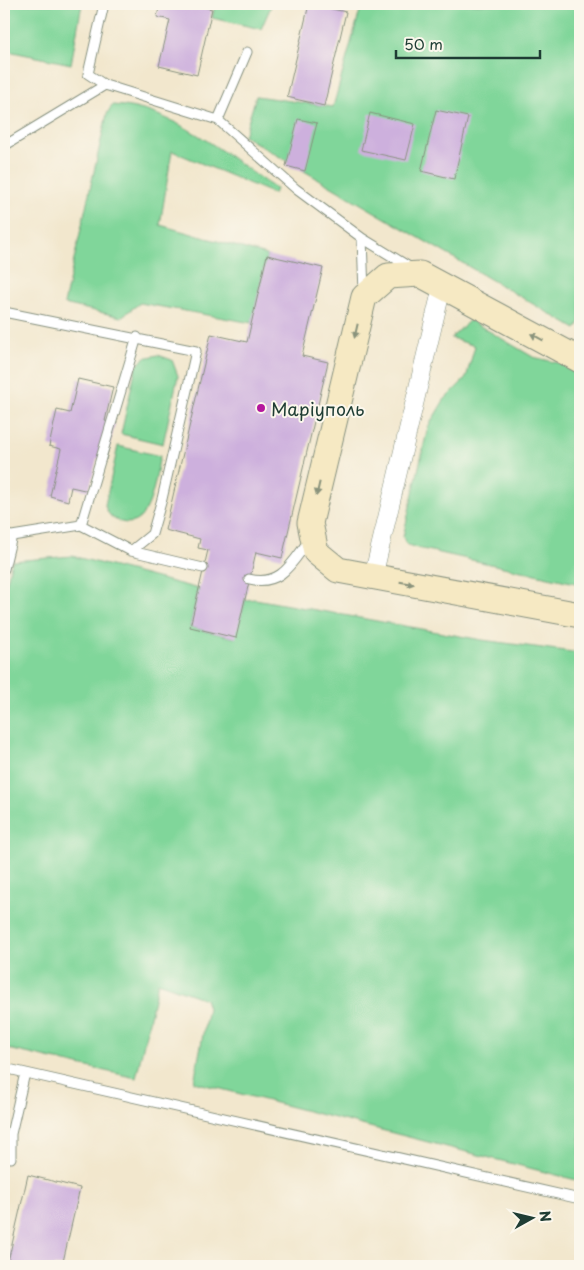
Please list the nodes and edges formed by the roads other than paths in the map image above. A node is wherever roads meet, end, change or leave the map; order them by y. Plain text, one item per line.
1 (104, 4) edge
2 (247, 52) dead end
3 (105, 85) junction
4 (218, 120) junction
5 (4, 146) edge
6 (362, 238) junction
7 (420, 274) junction
8 (442, 287) junction
9 (364, 297) junction
10 (4, 312) edge
11 (137, 338) junction
12 (580, 360) edge
13 (82, 525) junction
14 (8, 535) edge
15 (313, 536) junction
16 (131, 551) junction
17 (203, 568) dead end
18 (4, 569) edge
19 (373, 577) junction
20 (249, 579) dead end
21 (580, 614) edge
22 (4, 1068) edge
23 (25, 1073) junction
24 (11, 1158) dead end
25 (580, 1199) edge

1 - 3 lane
2 - 4 lane
3 - 4 lane
3 - 5 lane
4 - 6 lane
6 - 7 lane
6 - 9 lane
7 - 8 main road
7 - 9 main road
12 -> 8 main road
8 - 19 street
9 -> 15 main road
10 - 11 lane
11 - 13 lane
11 - 16 lane
13 - 14 lane
13 - 16 lane
14 - 18 lane
15 - 19 main road
15 - 20 lane
16 - 17 lane
19 -> 21 main road
22 - 23 lane
23 - 24 lane
23 - 25 lane

